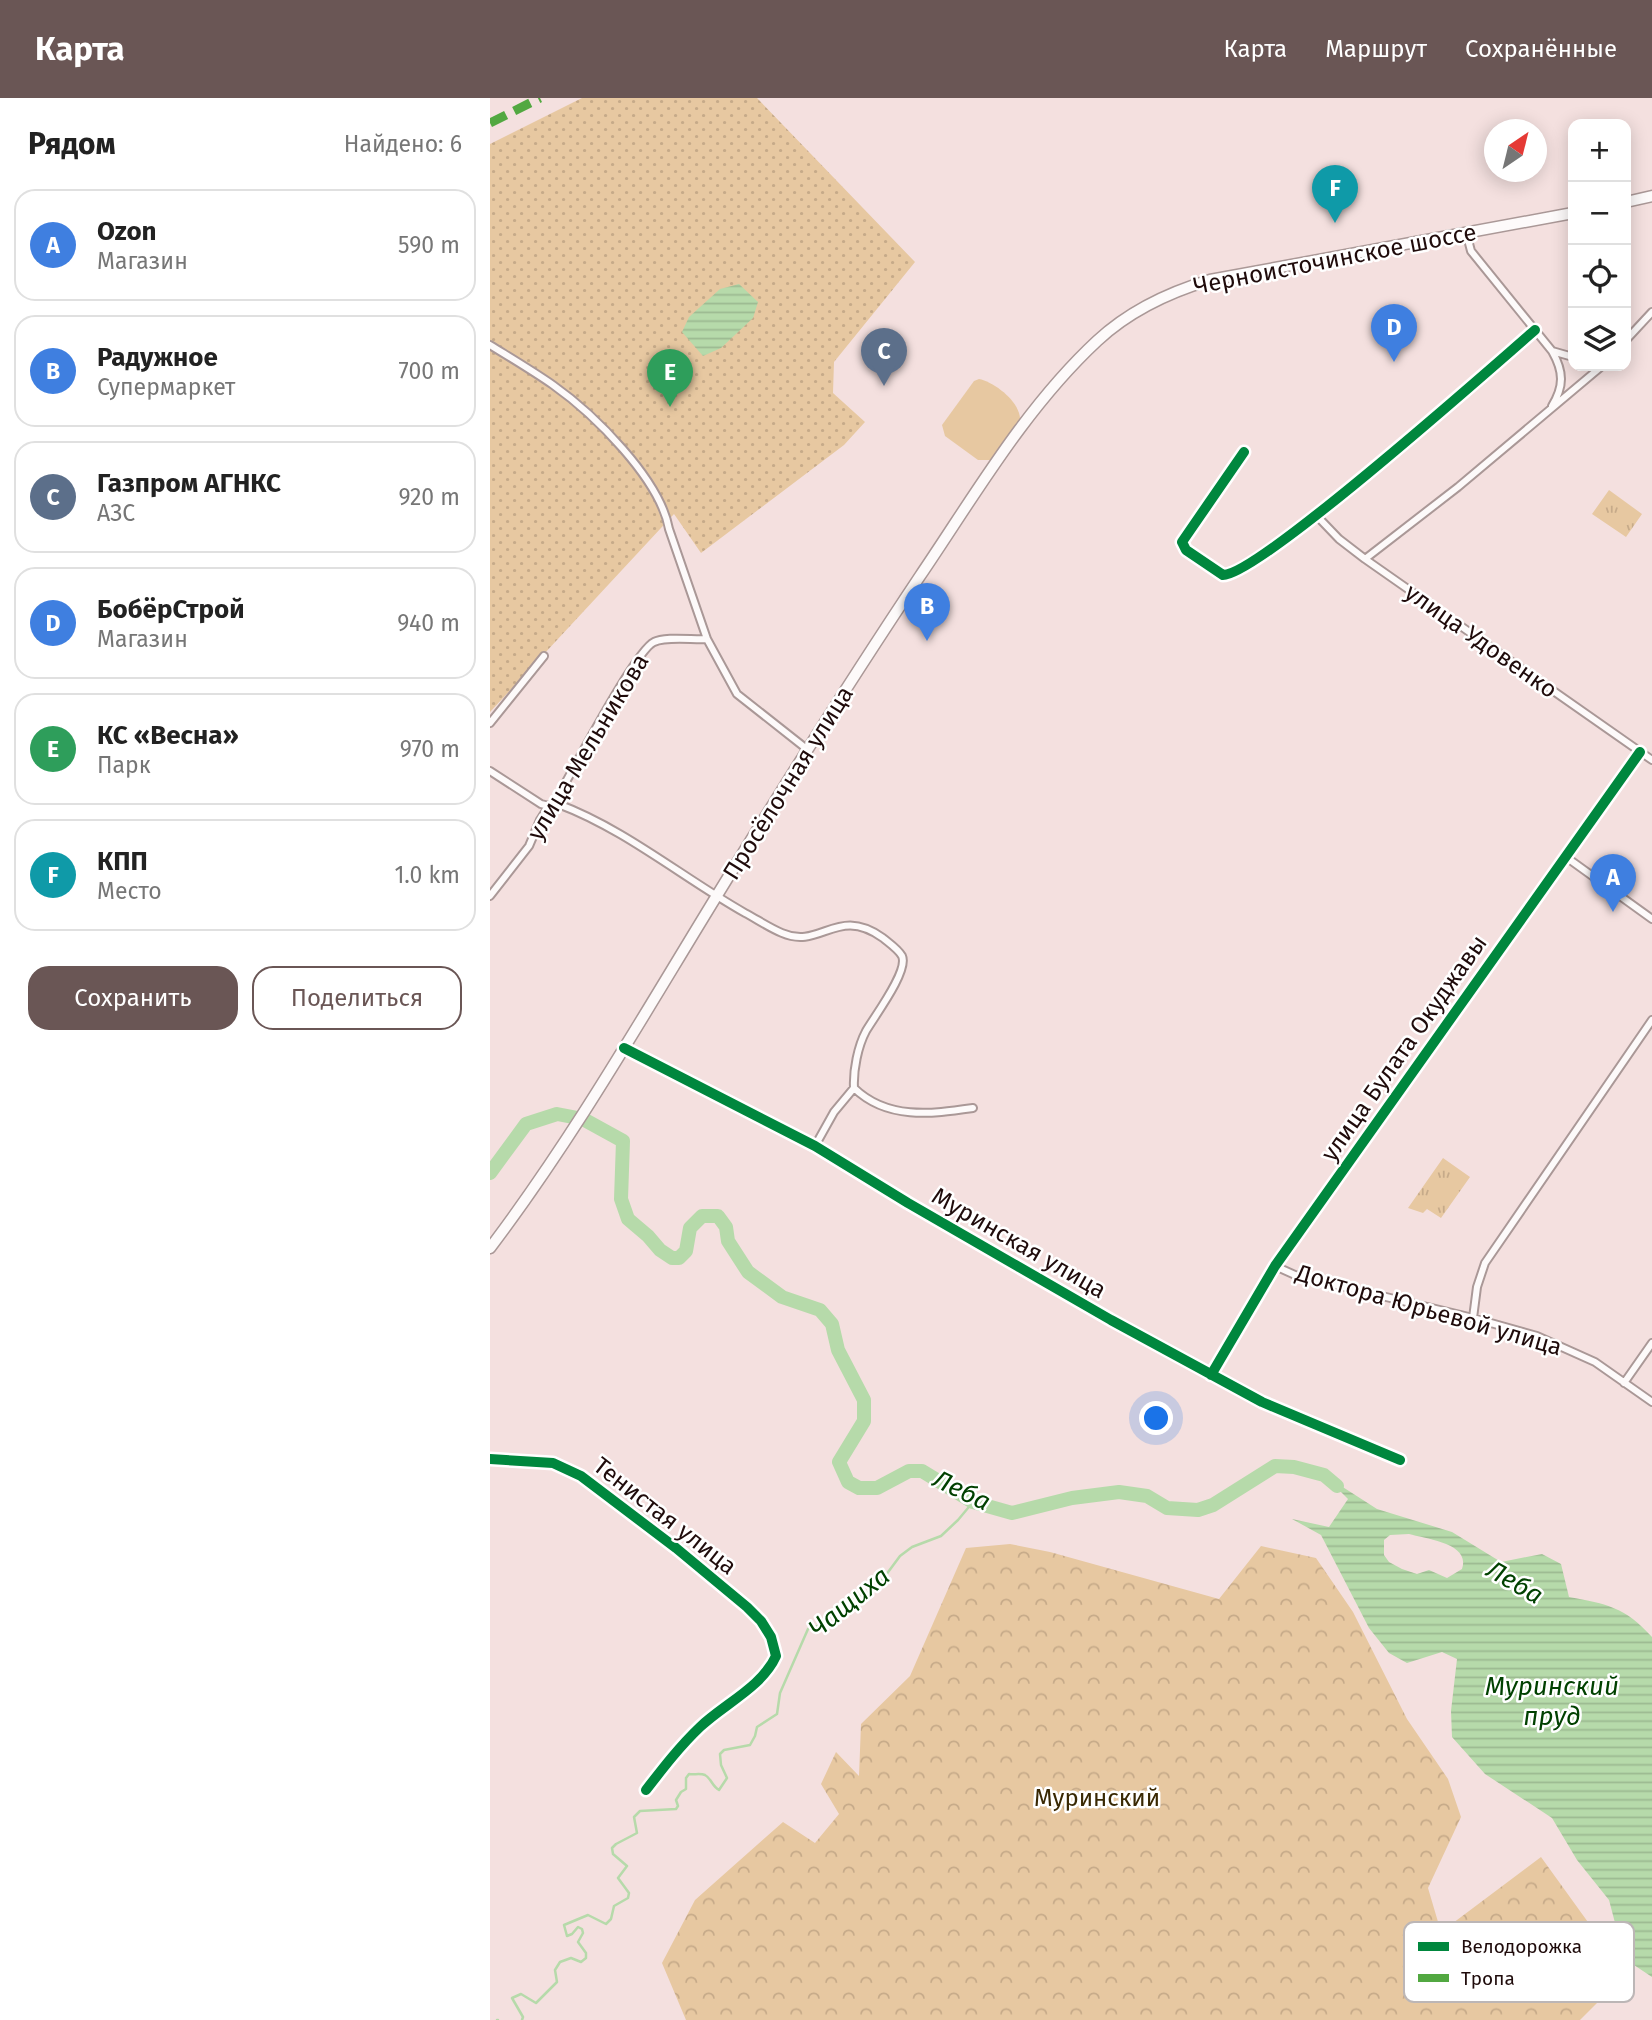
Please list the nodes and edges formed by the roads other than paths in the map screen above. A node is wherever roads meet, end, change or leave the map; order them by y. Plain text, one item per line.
1 (1652, 197) edge
2 (1631, 201) edge
3 (1568, 214) edge
4 (1466, 232) junction
5 (1652, 312) edge
6 (1535, 330) junction
7 (1107, 333) joint
8 (1631, 335) edge
9 (490, 345) edge
10 (1552, 351) junction
11 (1568, 356) edge
12 (1596, 371) edge
13 (1552, 408) junction
14 (1244, 452) dead end
15 (1316, 515) junction
16 (1364, 559) junction
17 (707, 639) junction
18 (544, 656) dead end
19 (490, 723) edge
20 (808, 750) junction
21 (1640, 752) junction
22 (1652, 760) edge
23 (490, 771) edge
24 (558, 804) junction
25 (550, 806) junction
26 (1566, 857) junction
27 (490, 895) edge
28 (716, 896) junction
29 (1652, 919) edge
30 (1652, 1020) edge
31 (624, 1048) junction
32 (854, 1087) junction
33 (973, 1108) dead end
34 (815, 1146) junction
35 (490, 1248) edge
36 (1275, 1266) junction
37 (1473, 1318) junction
38 (1652, 1343) edge
39 (1211, 1375) junction
40 (1624, 1382) junction
41 (1652, 1402) edge
42 (490, 1459) edge
43 (1400, 1460) dead end
44 (646, 1790) dead end

1 - 2 main road
3 - 4 main road, Черноисточинское шоссе
4 - 6 street
4 - 7 main road, Черноисточинское шоссе
5 - 8 street
6 - 10 street
6 - 15 street
7 - 20 main road, Просёлочная улица
9 - 17 street
10 - 11 street
10 - 13 street
12 - 13 street
13 - 16 street
14 - 15 street
15 - 16 street, улица Удовенко
16 - 21 street, улица Удовенко
17 - 20 street
17 - 24 street, улица Мельникова
18 - 19 street
20 - 28 main road, Просёлочная улица
21 - 22 street, улица Удовенко
21 - 26 street, улица Булата Окуджавы
23 - 25 street
24 - 25 street, улица Мельникова
24 - 28 street
25 - 27 street, улица Мельникова
26 - 29 street
26 - 36 street, улица Булата Окуджавы
28 - 31 main road, Просёлочная улица
28 - 32 street
30 - 37 street
31 - 34 street, Муринская улица
31 - 35 main road, Просёлочная улица
32 - 33 street
32 - 34 street
34 - 39 street, Муринская улица
36 - 37 street, Доктора Юрьевой улица
36 - 39 street, улица Булата Окуджавы
37 - 40 street, Доктора Юрьевой улица
38 - 40 street
39 - 43 street, Муринская улица
40 - 41 street, Доктора Юрьевой улица
42 - 44 street, Тенистая улица

